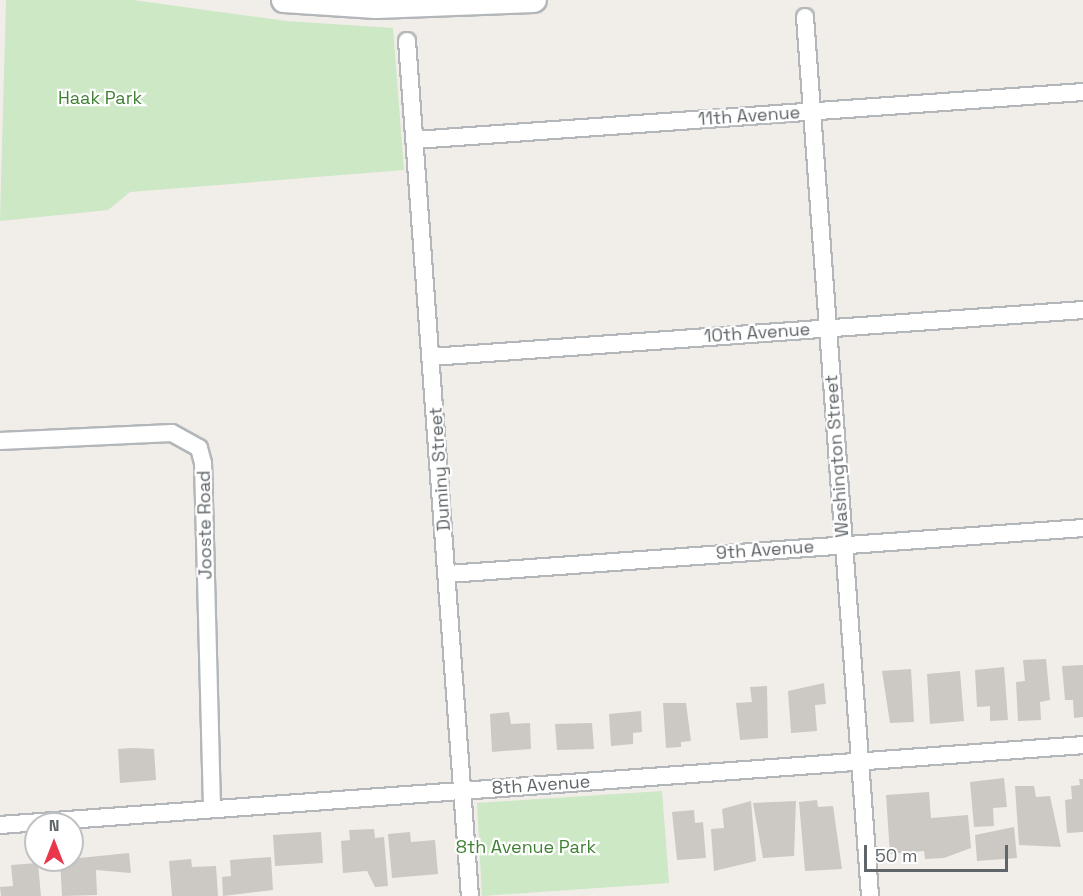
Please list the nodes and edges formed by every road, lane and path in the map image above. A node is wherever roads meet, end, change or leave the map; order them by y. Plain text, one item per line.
1 (284, 0) edge
2 (534, 0) edge
3 (805, 17) dead end
4 (407, 41) dead end
5 (1083, 92) edge
6 (812, 111) junction
7 (415, 140) junction
8 (1083, 310) edge
9 (828, 328) junction
10 (431, 357) junction
11 (0, 441) edge
12 (1083, 528) edge
13 (843, 545) junction
14 (448, 574) junction
15 (1083, 745) edge
16 (860, 761) junction
17 (463, 791) junction
18 (212, 808) junction
19 (0, 825) edge
20 (470, 896) edge
21 (870, 896) edge

1 - 2 main road
3 - 6 street, Washington Street
4 - 7 street, Duminy Street
5 - 6 street, 11th Avenue
6 - 7 street, 11th Avenue
6 - 9 street, Washington Street
7 - 10 street, Duminy Street
8 - 9 street, 10th Avenue
9 - 10 street, 10th Avenue
9 - 13 street, Washington Street
10 - 14 street, Duminy Street
11 - 18 street, Jooste Road
12 - 13 street, 9th Avenue
13 - 14 street, 9th Avenue
13 - 16 street, Washington Street
14 - 17 street, Duminy Street
15 - 16 street, 8th Avenue
16 - 17 street, 8th Avenue
16 - 21 street, Washington Street
17 - 18 street, 8th Avenue
17 - 20 street, Duminy Street
18 - 19 street, 8th Avenue

